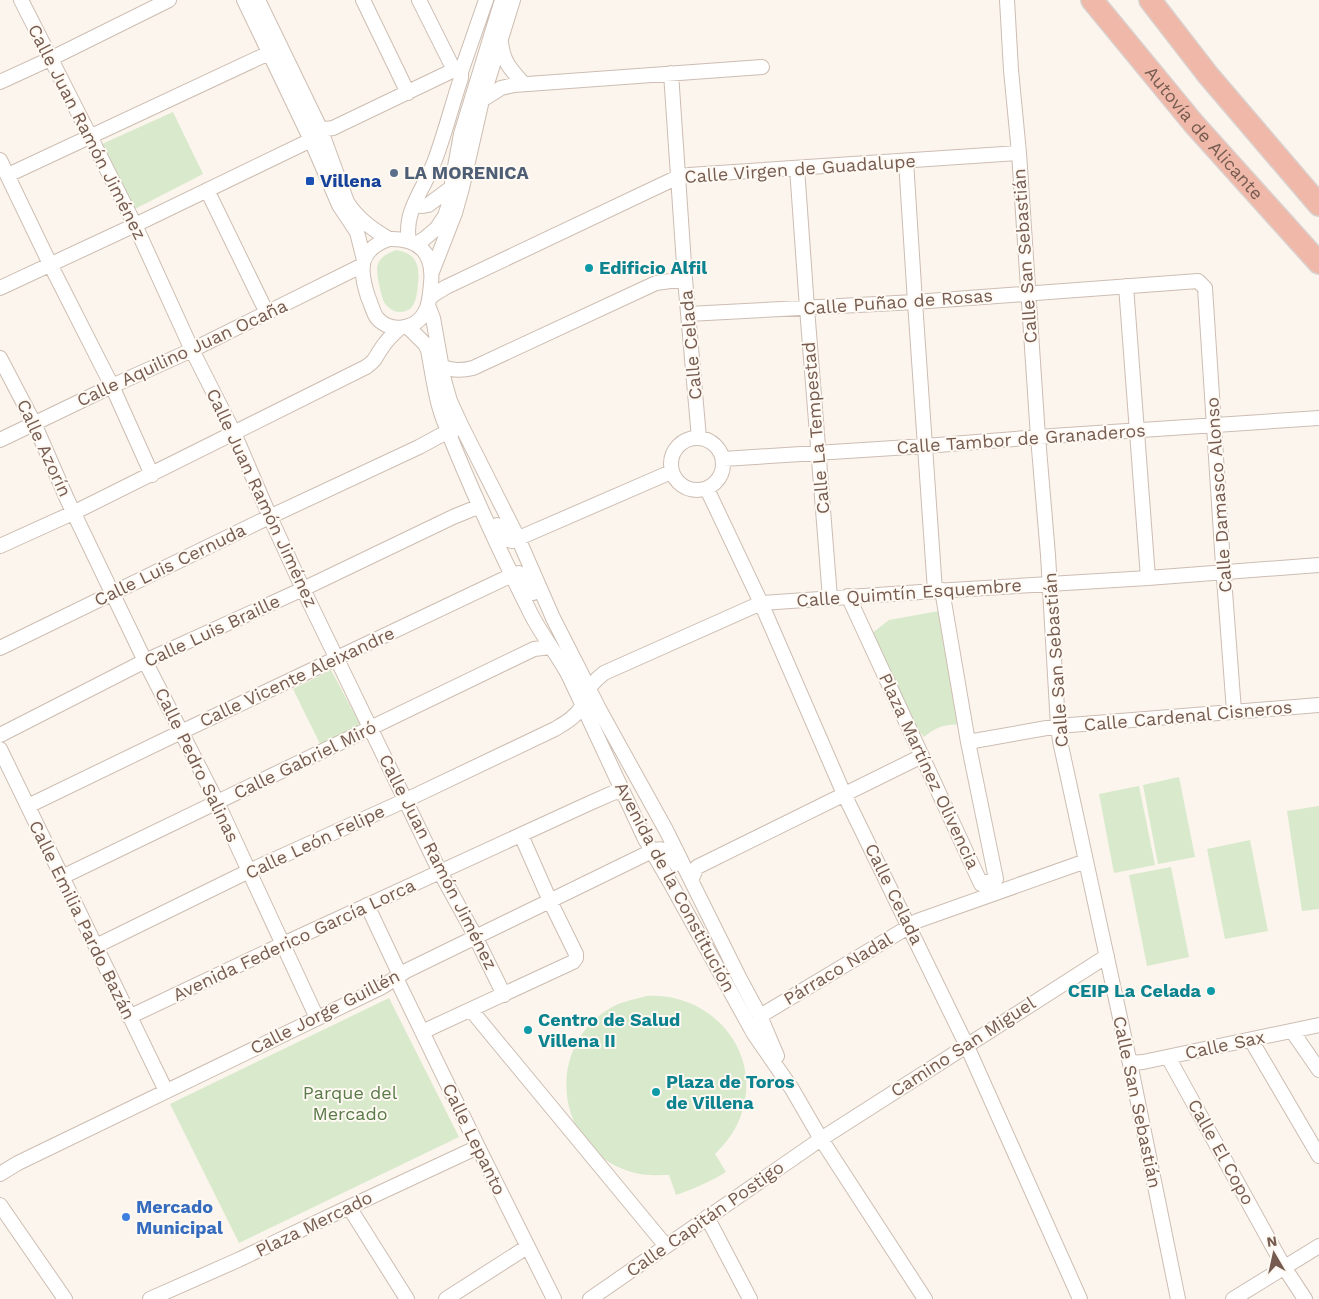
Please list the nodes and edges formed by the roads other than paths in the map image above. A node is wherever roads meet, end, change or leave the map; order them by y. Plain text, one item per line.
1 (21, 0) edge
2 (169, 0) edge
3 (244, 0) edge
4 (258, 0) edge
5 (363, 0) edge
6 (419, 0) edge
7 (486, 0) edge
8 (502, 0) edge
9 (514, 0) edge
10 (1007, 0) edge
11 (1092, 0) edge
12 (1150, 0) edge
13 (500, 41) junction
14 (269, 53) junction
15 (50, 59) junction
16 (762, 67) dead end
17 (458, 71) junction
18 (671, 74) junction
19 (0, 82) edge
20 (524, 84) junction
21 (408, 93) junction
22 (482, 100) junction
23 (320, 128) junction
24 (90, 136) junction
25 (311, 140) junction
26 (1018, 153) junction
27 (0, 160) edge
28 (906, 161) junction
29 (797, 168) junction
30 (8, 175) junction
31 (678, 177) junction
32 (451, 188) junction
33 (207, 190) junction
34 (415, 205) junction
35 (1319, 205) edge
36 (135, 225) junction
37 (389, 239) junction
38 (413, 242) junction
39 (364, 262) junction
40 (1319, 263) edge
41 (50, 264) junction
42 (432, 272) junction
43 (684, 279) junction
44 (1198, 281) joint
45 (1126, 286) junction
46 (0, 288) edge
47 (1028, 292) junction
48 (429, 302) junction
49 (915, 302) junction
50 (806, 308) junction
51 (267, 313) junction
52 (688, 314) junction
53 (376, 317) junction
54 (404, 327) junction
55 (192, 350) junction
56 (380, 350) junction
57 (0, 358) edge
58 (441, 366) junction
59 (112, 386) junction
60 (1319, 418) edge
61 (34, 423) junction
62 (1214, 425) junction
63 (447, 429) junction
64 (1137, 431) junction
65 (234, 433) junction
66 (699, 438) junction
67 (1038, 438) junction
68 (0, 440) edge
69 (925, 446) junction
70 (818, 453) junction
71 (723, 459) junction
72 (671, 472) junction
73 (152, 475) junction
74 (707, 489) junction
75 (481, 509) junction
76 (75, 512) junction
77 (270, 517) junction
78 (518, 538) junction
79 (0, 546) edge
80 (1319, 565) edge
81 (1223, 573) junction
82 (512, 575) junction
83 (1148, 578) junction
84 (1050, 585) junction
85 (302, 589) junction
86 (939, 590) junction
87 (113, 593) junction
88 (848, 596) junction
89 (830, 598) junction
90 (760, 603) junction
91 (553, 618) junction
92 (550, 647) junction
93 (0, 648) edge
94 (336, 658) junction
95 (145, 662) junction
96 (579, 669) junction
97 (604, 673) junction
98 (589, 688) junction
99 (582, 705) junction
100 (1319, 705) edge
101 (1234, 711) junction
102 (1058, 726) junction
103 (371, 728) junction
104 (180, 732) junction
105 (0, 735) edge
106 (968, 742) junction
107 (0, 748) edge
108 (922, 756) junction
109 (623, 792) junction
110 (844, 794) junction
111 (406, 800) junction
112 (217, 802) junction
113 (28, 806) junction
114 (521, 835) junction
115 (652, 851) junction
116 (1086, 861) junction
117 (249, 871) junction
118 (440, 872) junction
119 (62, 878) junction
120 (691, 880) junction
121 (550, 901) junction
122 (367, 905) junction
123 (713, 924) junction
124 (910, 926) junction
125 (476, 938) junction
126 (283, 944) junction
127 (96, 946) junction
128 (1107, 956) junction
129 (398, 976) junction
130 (504, 995) junction
131 (471, 1010) junction
132 (760, 1016) junction
133 (129, 1017) junction
134 (317, 1018) junction
135 (1319, 1025) edge
136 (1292, 1031) junction
137 (422, 1032) junction
138 (1251, 1040) junction
139 (966, 1044) junction
140 (1168, 1057) junction
141 (1130, 1063) junction
142 (1319, 1070) edge
143 (792, 1089) junction
144 (166, 1090) junction
145 (821, 1138) junction
146 (478, 1147) junction
147 (1319, 1156) edge
148 (0, 1174) edge
149 (0, 1205) edge
150 (349, 1207) junction
151 (707, 1217) junction
152 (666, 1246) junction
153 (1319, 1246) edge
154 (527, 1247) junction
155 (1284, 1267) junction
156 (65, 1299) edge
157 (150, 1299) edge
158 (407, 1299) edge
159 (446, 1299) edge
160 (554, 1299) edge
161 (590, 1299) edge
162 (750, 1299) edge
163 (925, 1299) edge
164 (1080, 1299) edge
165 (1178, 1299) edge
166 (1233, 1299) edge
167 (1304, 1299) edge

1 - 15 street, Calle Juan Ramón Jiménez
2 - 15 street
3 - 14 street
4 - 23 street
5 - 21 street
6 - 17 street
7 - 17 street
8 - 32 street
9 - 13 street
10 - 26 street, Calle San Sebastián
11 - 40 highway, Autovía de Alicante
12 - 35 highway
13 - 20 street
13 - 22 street
14 - 24 street
14 - 25 street
15 - 19 street
15 - 24 street, Calle Juan Ramón Jiménez
16 - 18 street
17 - 21 street
17 - 34 street
18 - 20 street
18 - 31 street, Calle Celada
20 - 22 street
21 - 23 street
22 - 42 street
23 - 37 street
24 - 30 street
24 - 36 street, Calle Juan Ramón Jiménez
25 - 33 street
25 - 39 street
26 - 28 street, Calle Virgen de Guadalupe
26 - 47 street, Calle San Sebastián
27 - 30 street
28 - 29 street, Calle Virgen de Guadalupe
28 - 49 street, Plaza Martínez Olivencia
29 - 31 street, Calle Virgen de Guadalupe
29 - 50 street, Calle La Tempestad
30 - 41 street
31 - 43 street, Calle Celada
31 - 48 street, Calle Virgen de Guadalupe
32 - 34 street
32 - 38 street
33 - 36 street
33 - 51 street
34 - 38 street
36 - 41 street
36 - 55 street, Calle Juan Ramón Jiménez
37 - 38 street
37 - 39 street
38 - 42 street
39 - 51 street, Calle Aquilino Juan Ocaña
39 - 53 street
41 - 46 street
41 - 59 street
42 - 48 street
43 - 52 street, Calle Celada
43 - 58 street
44 - 45 street, Calle Puñao de Rosas
44 - 62 street, Calle Damasco Alonso
45 - 47 street, Calle Puñao de Rosas
45 - 64 street
47 - 49 street, Calle Puñao de Rosas
47 - 67 street, Calle San Sebastián
48 - 54 street
48 - 58 street
49 - 50 street, Calle Puñao de Rosas
49 - 69 street, Plaza Martínez Olivencia
50 - 52 street, Calle Puñao de Rosas
50 - 70 street, Calle La Tempestad
51 - 55 street, Calle Aquilino Juan Ocaña
52 - 66 street, Calle Celada
53 - 54 street
53 - 56 street
54 - 56 street
54 - 63 street
55 - 59 street, Calle Aquilino Juan Ocaña
55 - 65 street, Calle Juan Ramón Jiménez
56 - 65 street
57 - 61 street, Calle Azorín
58 - 78 street
59 - 61 street, Calle Aquilino Juan Ocaña
59 - 73 street
60 - 62 street, Calle Tambor de Granaderos
61 - 68 street, Calle Aquilino Juan Ocaña
61 - 76 street, Calle Azorín
62 - 64 street, Calle Tambor de Granaderos
62 - 81 street, Calle Damasco Alonso
63 - 75 street, Avenida de la Constitución
63 - 77 street, Calle Luis Cernuda
63 - 78 street
64 - 67 street, Calle Tambor de Granaderos
64 - 83 street
65 - 73 street
65 - 77 street, Calle Juan Ramón Jiménez
66 - 71 street
66 - 72 street
67 - 69 street, Calle Tambor de Granaderos
67 - 84 street, Calle San Sebastián
69 - 70 street, Calle Tambor de Granaderos
69 - 86 street, Plaza Martínez Olivencia
70 - 71 street, Calle Tambor de Granaderos
70 - 89 street, Calle La Tempestad
71 - 74 street
72 - 74 street
72 - 78 street
73 - 76 street
74 - 90 street, Calle Celada
75 - 82 street, Avenida de la Constitución
75 - 85 street, Calle Luis Braille
76 - 79 street
76 - 87 street, Calle Pedro Salinas
77 - 85 street, Calle Juan Ramón Jiménez
77 - 87 street, Calle Luis Cernuda
78 - 91 street
80 - 81 street, Calle Quimtín Esquembre
81 - 83 street, Calle Quimtín Esquembre
81 - 101 street, Calle Damasco Alonso
82 - 91 street
82 - 92 street, Avenida de la Constitución
82 - 94 street, Calle Vicente Aleixandre
83 - 84 street, Calle Quimtín Esquembre
84 - 86 street, Calle Quimtín Esquembre
84 - 102 street, Calle San Sebastián
85 - 94 street, Calle Juan Ramón Jiménez
85 - 95 street, Calle Luis Braille
86 - 88 street, Calle Quimtín Esquembre
86 - 106 street, Plaza Martínez Olivencia
87 - 93 street, Calle Luis Cernuda
87 - 95 street, Calle Pedro Salinas
88 - 89 street, Calle Quimtín Esquembre
88 - 108 street, Plaza Martínez Olivencia
89 - 90 street, Calle Quimtín Esquembre
90 - 97 street, Calle Quimtín Esquembre
90 - 110 street, Calle Celada
91 - 96 street
92 - 99 street, Avenida de la Constitución
92 - 103 street, Calle Gabriel Miró
94 - 103 street, Calle Juan Ramón Jiménez
94 - 104 street, Calle Vicente Aleixandre
95 - 104 street, Calle Pedro Salinas
95 - 105 street, Calle Luis Braille
96 - 97 street
96 - 98 street
97 - 98 street
98 - 99 street
98 - 120 street
99 - 109 street, Avenida de la Constitución
99 - 111 street, Calle León Felipe
100 - 101 street, Calle Cardenal Cisneros
101 - 102 street, Calle Cardenal Cisneros
102 - 106 street, Calle Cardenal Cisneros
102 - 116 street, Calle San Sebastián
103 - 111 street, Calle Juan Ramón Jiménez
103 - 112 street, Calle Gabriel Miró
104 - 112 street, Calle Pedro Salinas
104 - 113 street, Calle Vicente Aleixandre
106 - 108 street, Plaza Martínez Olivencia
107 - 113 street, Calle Emilia Pardo Bazán
108 - 110 street
109 - 114 street, Avenida Federico García Lorca
109 - 115 street, Avenida de la Constitución
110 - 120 street
110 - 124 street, Calle Celada
111 - 117 street, Calle León Felipe
111 - 118 street, Calle Juan Ramón Jiménez
112 - 117 street, Calle Pedro Salinas
112 - 119 street, Calle Gabriel Miró
113 - 119 street, Calle Emilia Pardo Bazán
114 - 118 street, Avenida Federico García Lorca
114 - 121 street
115 - 121 street, Calle Jorge Guillén
115 - 123 street
115 - 143 street, Avenida de la Constitución
116 - 124 street, Párraco Nadal
116 - 128 street, Calle San Sebastián
117 - 126 street, Calle Pedro Salinas
117 - 127 street, Calle León Felipe
118 - 122 street, Avenida Federico García Lorca
118 - 125 street, Calle Juan Ramón Jiménez
119 - 127 street, Calle Emilia Pardo Bazán
120 - 123 street
121 - 125 street, Calle Jorge Guillén
121 - 130 street
122 - 126 street, Avenida Federico García Lorca
122 - 129 street, Calle Lepanto
123 - 132 street
124 - 132 street, Párraco Nadal
124 - 139 street, Calle Celada
125 - 129 street, Calle Jorge Guillén
125 - 130 street, Calle Juan Ramón Jiménez
126 - 133 street, Avenida Federico García Lorca
126 - 134 street, Calle Pedro Salinas
127 - 133 street, Calle Emilia Pardo Bazán
128 - 139 street, Camino San Miguel
128 - 141 street, Calle San Sebastián
129 - 134 street, Calle Jorge Guillén
129 - 137 street, Calle Lepanto
130 - 131 street
131 - 137 street
131 - 152 street
132 - 143 street
133 - 144 street, Calle Emilia Pardo Bazán
134 - 144 street, Calle Jorge Guillén
135 - 136 street, Calle Sax
136 - 138 street, Calle Sax
136 - 142 street
137 - 146 street, Calle Lepanto
138 - 140 street, Calle Sax
138 - 147 street
139 - 145 street, Camino San Miguel
139 - 164 street, Calle Celada
140 - 141 street, Calle Sax
140 - 155 street, Calle El Copo
141 - 165 street, Calle San Sebastián
143 - 145 street, Avenida de la Constitución
144 - 148 street, Calle Jorge Guillén
145 - 151 street, Calle Capitán Postigo
145 - 163 street, Avenida de la Constitución
146 - 150 street, Plaza Mercado
146 - 154 street, Calle Lepanto
149 - 156 street
150 - 157 street, Plaza Mercado
150 - 158 street
151 - 152 street, Calle Capitán Postigo
151 - 162 street
152 - 161 street, Calle Capitán Postigo
153 - 155 street
154 - 159 street
154 - 160 street, Calle Lepanto
155 - 166 street
155 - 167 street, Calle El Copo

